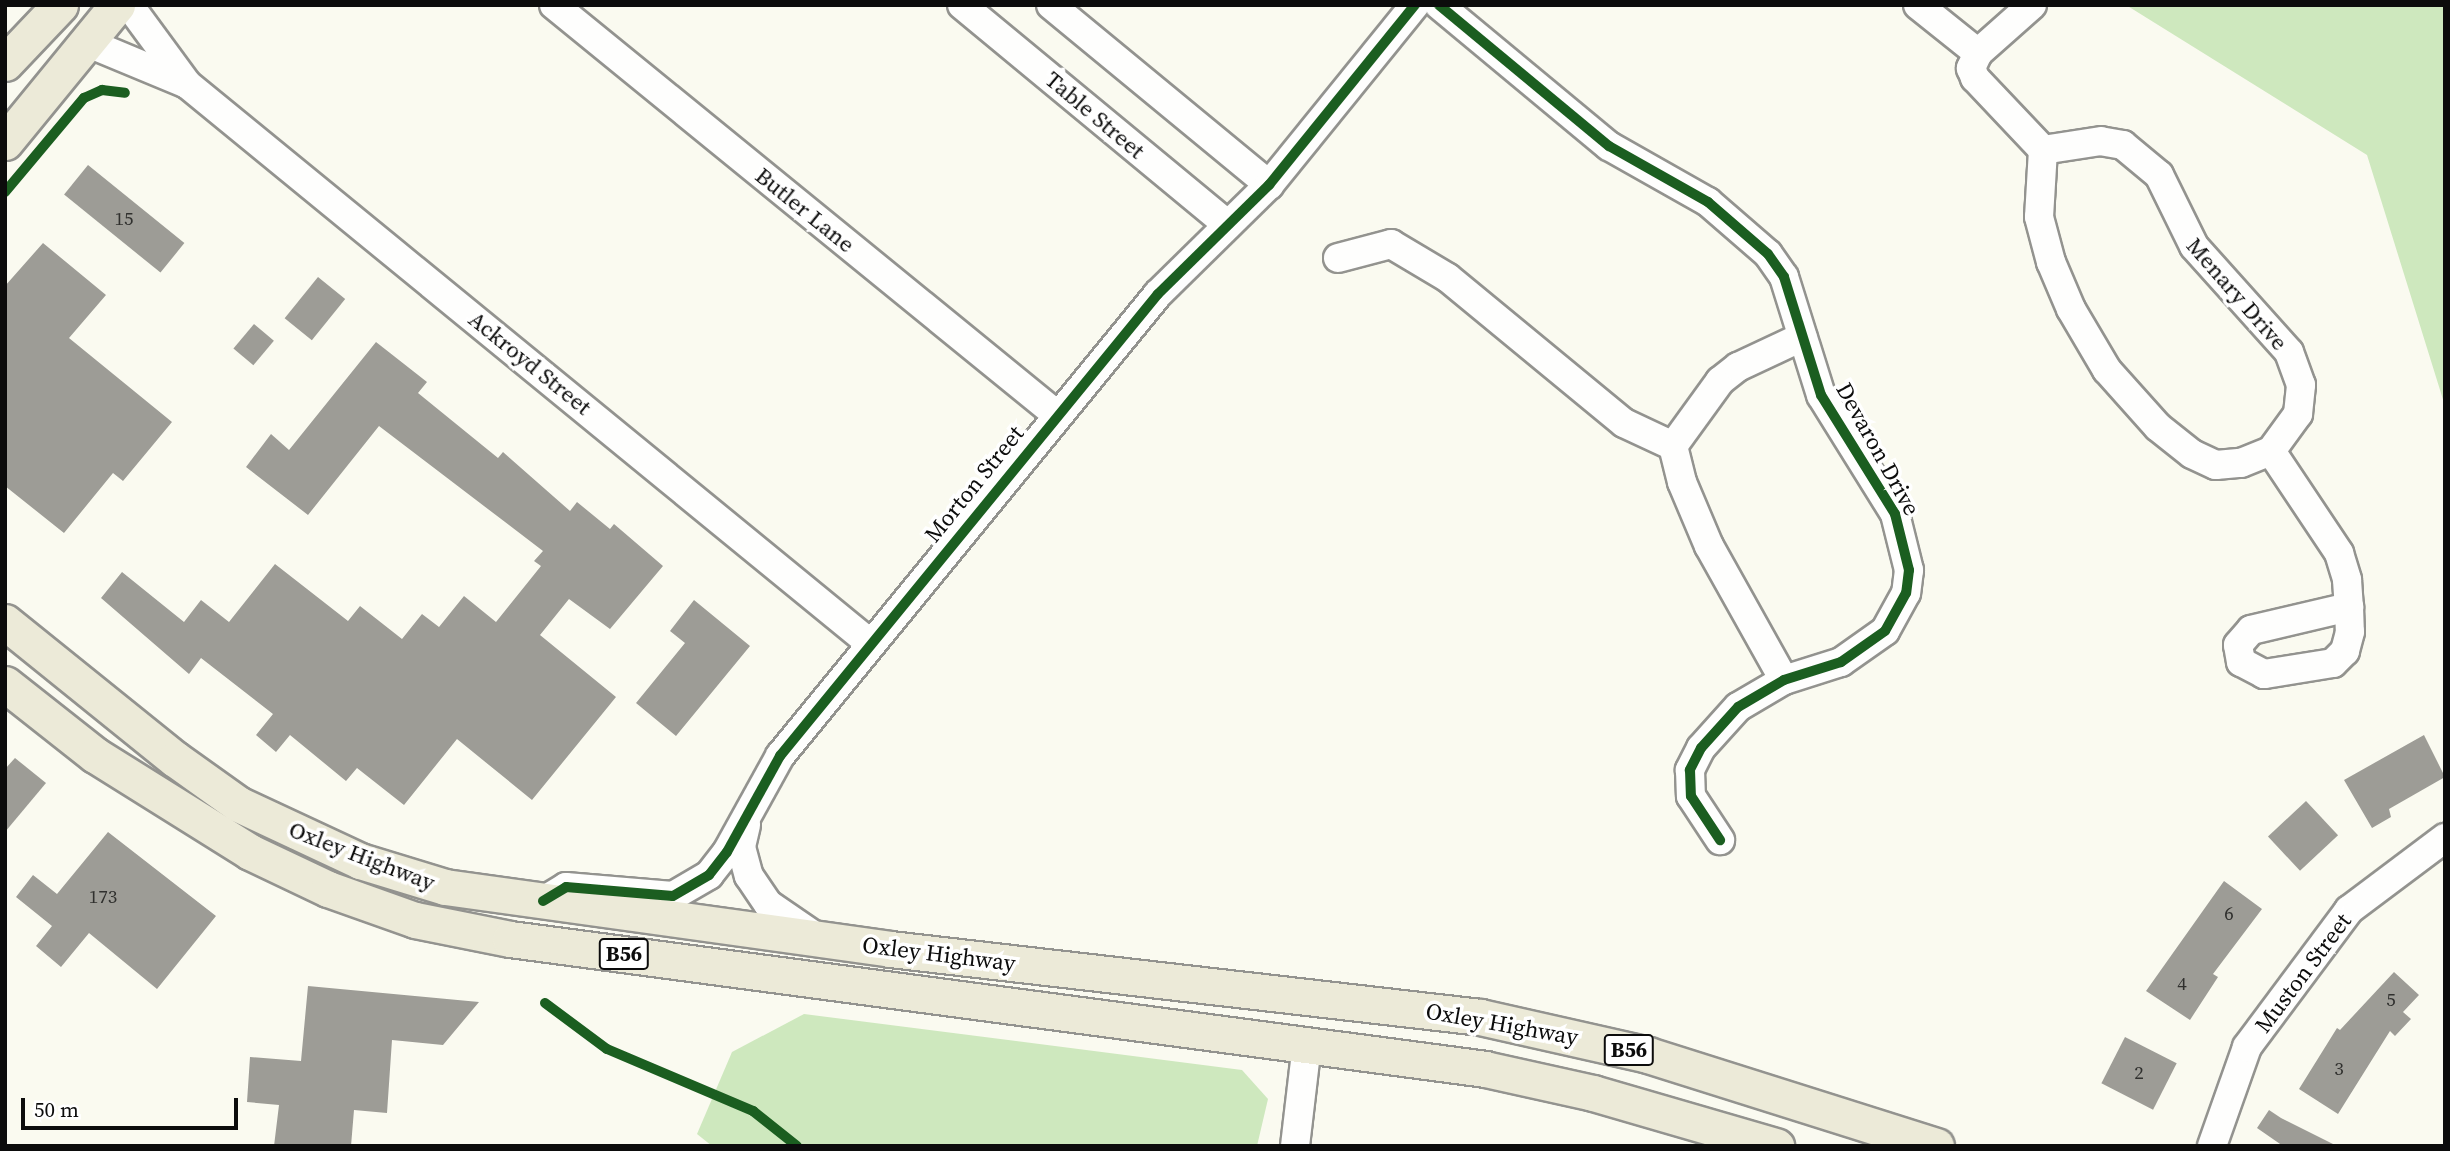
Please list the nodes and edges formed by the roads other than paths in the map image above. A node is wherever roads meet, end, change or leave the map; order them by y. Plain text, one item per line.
1 (117, 5) edge
2 (129, 5) edge
3 (554, 5) edge
4 (962, 5) edge
5 (1051, 5) edge
6 (1415, 5) edge
7 (1438, 5) edge
8 (1918, 5) edge
9 (2032, 5) edge
10 (55, 7) edge
11 (86, 42) junction
12 (1978, 53) junction
13 (5, 64) edge
14 (187, 84) junction
15 (5, 142) edge
16 (2043, 150) junction
17 (1269, 185) junction
18 (1228, 225) junction
19 (1338, 258) dead end
20 (1802, 337) junction
21 (1057, 415) junction
22 (1673, 446) junction
23 (2270, 451) junction
24 (2349, 607) dead end
25 (5, 622) edge
26 (871, 644) junction
27 (1784, 680) junction
28 (5, 684) edge
29 (749, 809) junction
30 (2445, 838) edge
31 (1720, 840) dead end
32 (543, 901) junction
33 (816, 937) junction
34 (1311, 997) junction
35 (1307, 1044) junction
36 (1294, 1146) edge
37 (1776, 1146) edge
38 (1936, 1146) edge
39 (2211, 1146) edge

1 - 11 main road
2 - 14 street, Ackroyd Street
3 - 21 street, Butler Lane
4 - 18 street, Table Street
5 - 17 street
6 - 17 street, Morton Street
7 - 20 street, Devaron Drive
8 - 12 street
9 - 12 street
10 - 13 main road
11 - 14 street, Ackroyd Street
11 - 15 main road
12 - 16 street
14 - 26 street, Ackroyd Street
16 - 23 street
16 - 23 street, Menary Drive
17 - 18 street, Morton Street
18 - 21 street, Morton Street
19 - 22 street
20 - 22 street
20 - 27 street, Devaron Drive
21 - 26 street, Morton Street
22 - 27 street
23 - 24 street
25 - 32 main road, Oxley Highway / B56
26 - 29 street, Morton Street
27 - 31 street, Devaron Drive
28 - 35 main road, Oxley Highway / B56
29 - 32 street, Morton Street
29 - 33 street, Morton Street
30 - 39 street, Muston Street
32 - 33 main road, Oxley Highway / B56
33 - 34 main road, Oxley Highway / B56
34 - 35 main road
34 - 38 main road, Oxley Highway / B56
35 - 36 street
35 - 37 main road, Oxley Highway / B56

